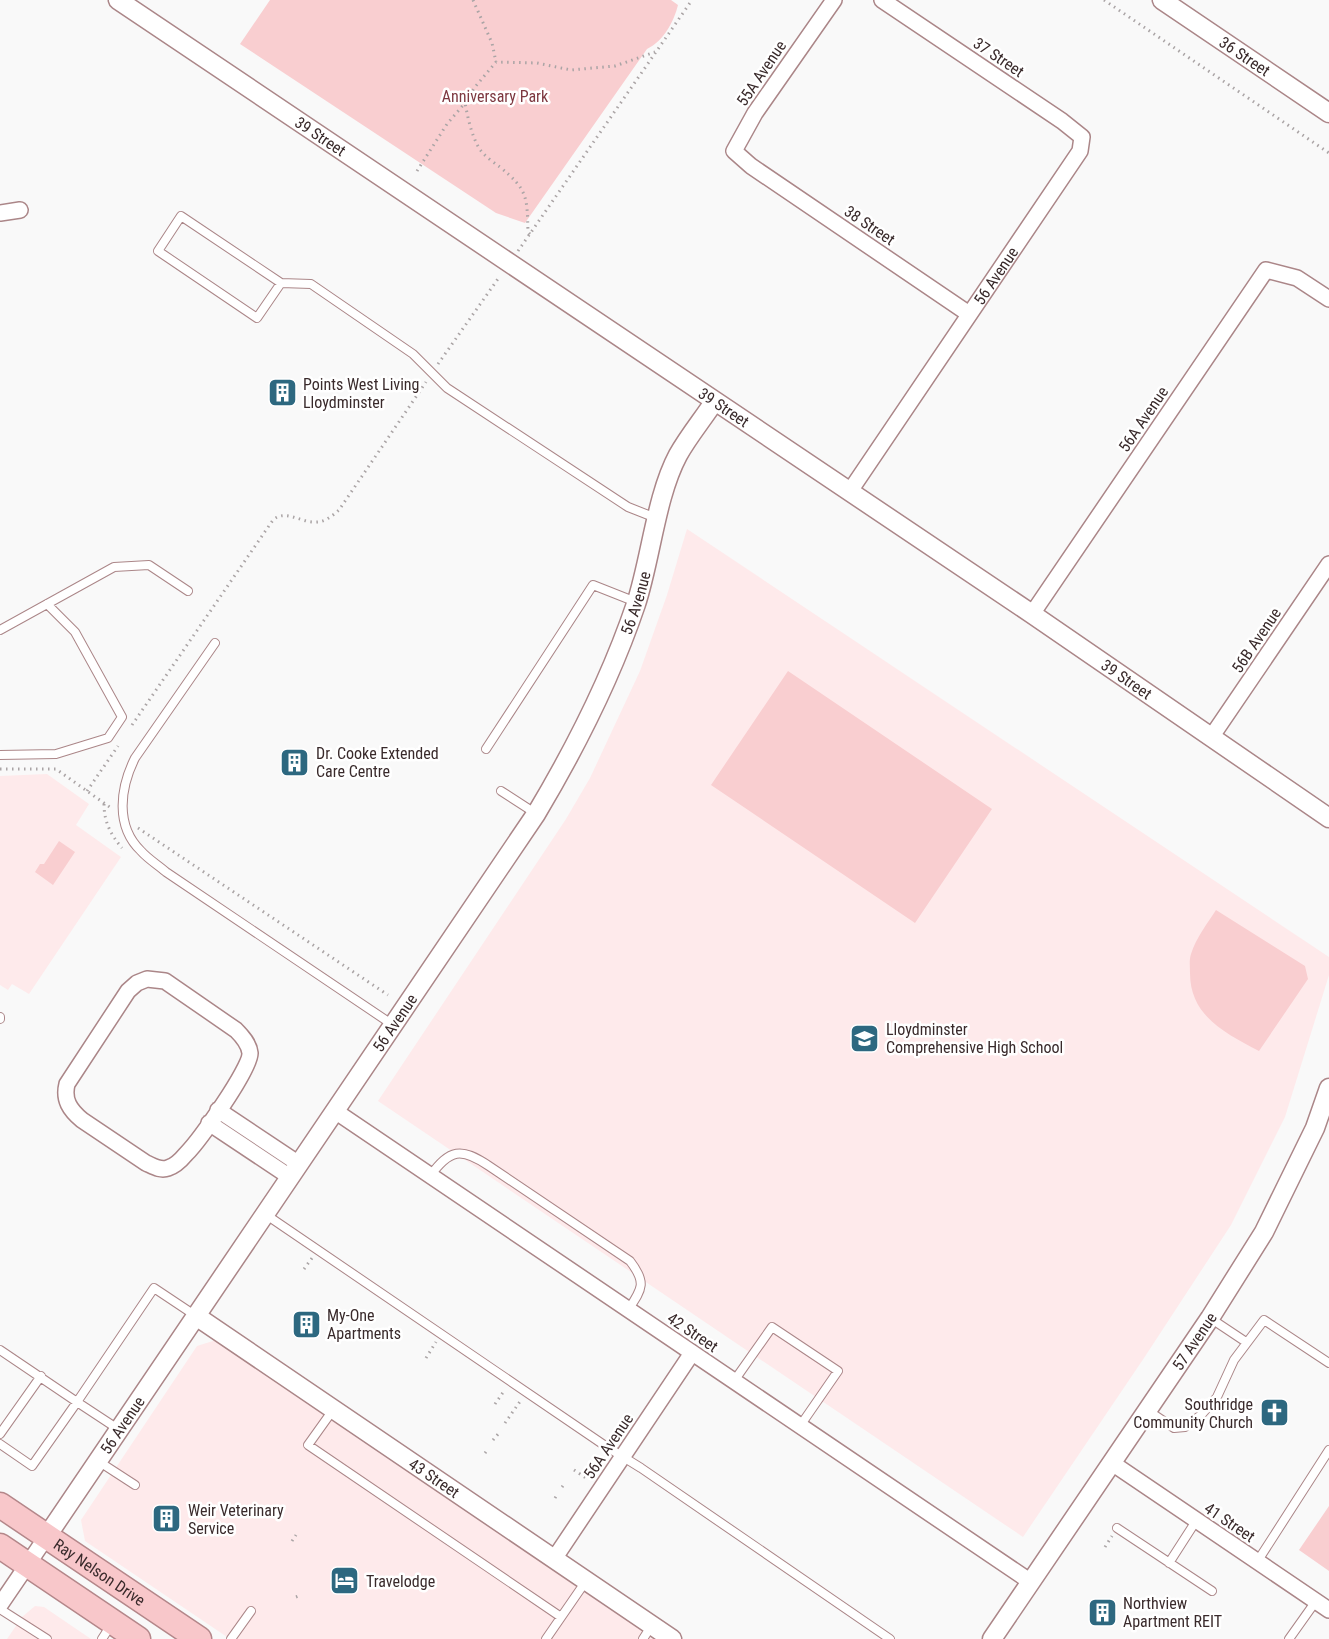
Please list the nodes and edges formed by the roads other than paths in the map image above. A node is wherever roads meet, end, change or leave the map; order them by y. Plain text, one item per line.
1 (834, 0) edge
2 (882, 0) edge
3 (1162, 0) edge
4 (123, 1) edge
5 (1329, 113) edge
6 (1080, 151) joint
7 (751, 166) joint
8 (20, 210) dead end
9 (0, 213) edge
10 (281, 283) junction
11 (1329, 299) edge
12 (969, 314) junction
13 (714, 402) junction
14 (850, 491) junction
15 (658, 518) junction
16 (1329, 564) edge
17 (188, 591) dead end
18 (636, 602) junction
19 (47, 604) junction
20 (1032, 614) junction
21 (0, 630) edge
22 (215, 643) dead end
23 (1212, 736) junction
24 (486, 749) dead end
25 (0, 754) edge
26 (501, 791) dead end
27 (536, 814) junction
28 (1329, 818) edge
29 (393, 1024) junction
30 (1329, 1088) edge
31 (218, 1110) junction
32 (334, 1112) junction
33 (209, 1123) junction
34 (1322, 1130) edge
35 (294, 1171) junction
36 (430, 1176) junction
37 (265, 1214) junction
38 (628, 1310) junction
39 (196, 1316) junction
40 (1210, 1318) junction
41 (1246, 1342) junction
42 (0, 1350) edge
43 (692, 1353) junction
44 (1329, 1363) edge
45 (40, 1376) junction
46 (734, 1381) junction
47 (77, 1402) junction
48 (333, 1409) junction
49 (1147, 1410) junction
50 (800, 1426) junction
51 (119, 1429) junction
52 (0, 1434) edge
53 (0, 1444) edge
54 (1329, 1450) edge
55 (623, 1456) junction
56 (98, 1461) junction
57 (1112, 1463) junction
58 (135, 1485) dead end
59 (0, 1505) edge
60 (1196, 1521) junction
61 (1117, 1528) dead end
62 (47, 1536) junction
63 (0, 1546) edge
64 (554, 1559) junction
65 (1257, 1562) junction
66 (1169, 1563) junction
67 (27, 1564) junction
68 (586, 1581) junction
69 (1031, 1581) junction
70 (1212, 1591) dead end
71 (1316, 1601) junction
72 (0, 1607) edge
73 (1329, 1610) edge
74 (251, 1611) dead end
75 (561, 1617) junction
76 (107, 1630) edge
77 (647, 1632) edge
78 (44, 1638) edge
79 (138, 1639) edge
80 (198, 1639) edge
81 (231, 1639) edge
82 (546, 1639) edge
83 (672, 1639) edge
84 (890, 1639) edge
85 (992, 1639) edge
86 (1289, 1639) edge

1 - 7 street, 55A Avenue
2 - 6 street, 37 Street
3 - 5 street, 36 Street
4 - 13 street, 39 Street
6 - 12 street, 56 Avenue
7 - 12 street, 38 Street
8 - 9 street
10 - 10 lane
10 - 15 lane
11 - 20 street, 56A Avenue
12 - 14 street, 56 Avenue
13 - 14 street, 39 Street
13 - 15 street, 56 Avenue
14 - 20 street, 39 Street
15 - 18 street, 56 Avenue
16 - 23 street, 56B Avenue
17 - 19 lane
18 - 24 lane
18 - 27 street, 56 Avenue
19 - 21 lane
19 - 25 lane
20 - 23 street, 39 Street
22 - 29 lane
23 - 28 street, 39 Street
26 - 27 lane
27 - 29 street, 56 Avenue
29 - 32 street, 56 Avenue
30 - 34 street, 57 Avenue
31 - 33 street
31 - 33 street
31 - 35 street
32 - 35 street, 56 Avenue
32 - 36 street, 42 Street
33 - 35 street
34 - 40 street, 57 Avenue
35 - 37 street, 56 Avenue
36 - 38 street, 42 Street
36 - 38 lane
37 - 39 street, 56 Avenue
37 - 55 lane
38 - 43 street, 42 Street
39 - 47 lane
39 - 48 street, 43 Street
39 - 51 street, 56 Avenue
40 - 41 lane
40 - 49 street, 57 Avenue
41 - 44 lane
41 - 49 lane
42 - 45 lane
43 - 46 street, 42 Street
43 - 55 street, 56A Avenue
45 - 47 lane
45 - 52 lane
46 - 50 street, 42 Street
46 - 50 lane
47 - 51 lane
47 - 53 lane
48 - 64 street, 43 Street
48 - 75 lane
49 - 57 street, 57 Avenue
50 - 69 street, 42 Street
51 - 56 street, 56 Avenue
54 - 65 lane
55 - 64 street, 56A Avenue
55 - 84 lane
56 - 58 lane
56 - 62 street, 56 Avenue
57 - 60 street, 41 Street
57 - 69 street, 57 Avenue
59 - 62 highway, Ray Nelson Drive
60 - 65 street, 41 Street
60 - 66 lane
61 - 66 lane
62 - 67 street, 56 Avenue
62 - 80 highway, Ray Nelson Drive
63 - 67 highway, Ray Nelson Drive
64 - 68 street, 43 Street
65 - 71 street, 41 Street
66 - 70 lane
67 - 72 street, 56 Avenue
67 - 76 highway, Ray Nelson Drive
68 - 75 lane
68 - 77 street, 43 Street
69 - 85 street, 57 Avenue
71 - 73 street, 41 Street
71 - 86 lane
72 - 78 lane
74 - 81 lane
75 - 82 lane
76 - 79 highway, Ray Nelson Drive
77 - 83 street, 43 Street

